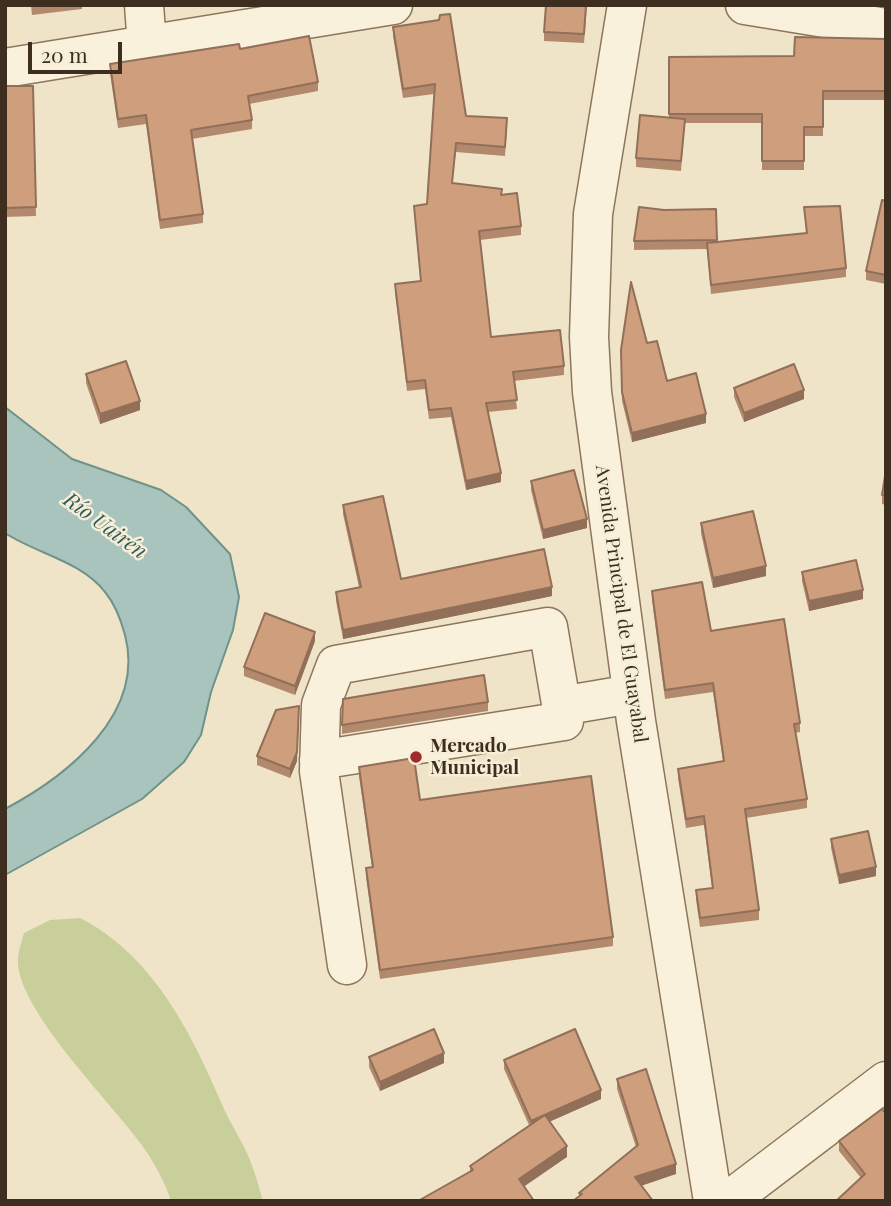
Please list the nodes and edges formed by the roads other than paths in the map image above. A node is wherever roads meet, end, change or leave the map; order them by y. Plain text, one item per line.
1 (144, 5) edge
2 (393, 5) edge
3 (627, 5) edge
4 (745, 5) edge
5 (886, 28) edge
6 (147, 45) junction
7 (5, 68) edge
8 (632, 694) junction
9 (561, 706) junction
10 (319, 760) junction
11 (347, 965) dead end
12 (886, 1081) edge
13 (713, 1201) edge
14 (728, 1201) edge

1 - 6 street
2 - 6 street
3 - 8 street, Avenida Principal de El Guayabal
4 - 5 street
6 - 7 street
8 - 9 street
8 - 13 street, Avenida Principal de El Guayabal
9 - 10 street
9 - 10 street
10 - 11 street
12 - 14 street

